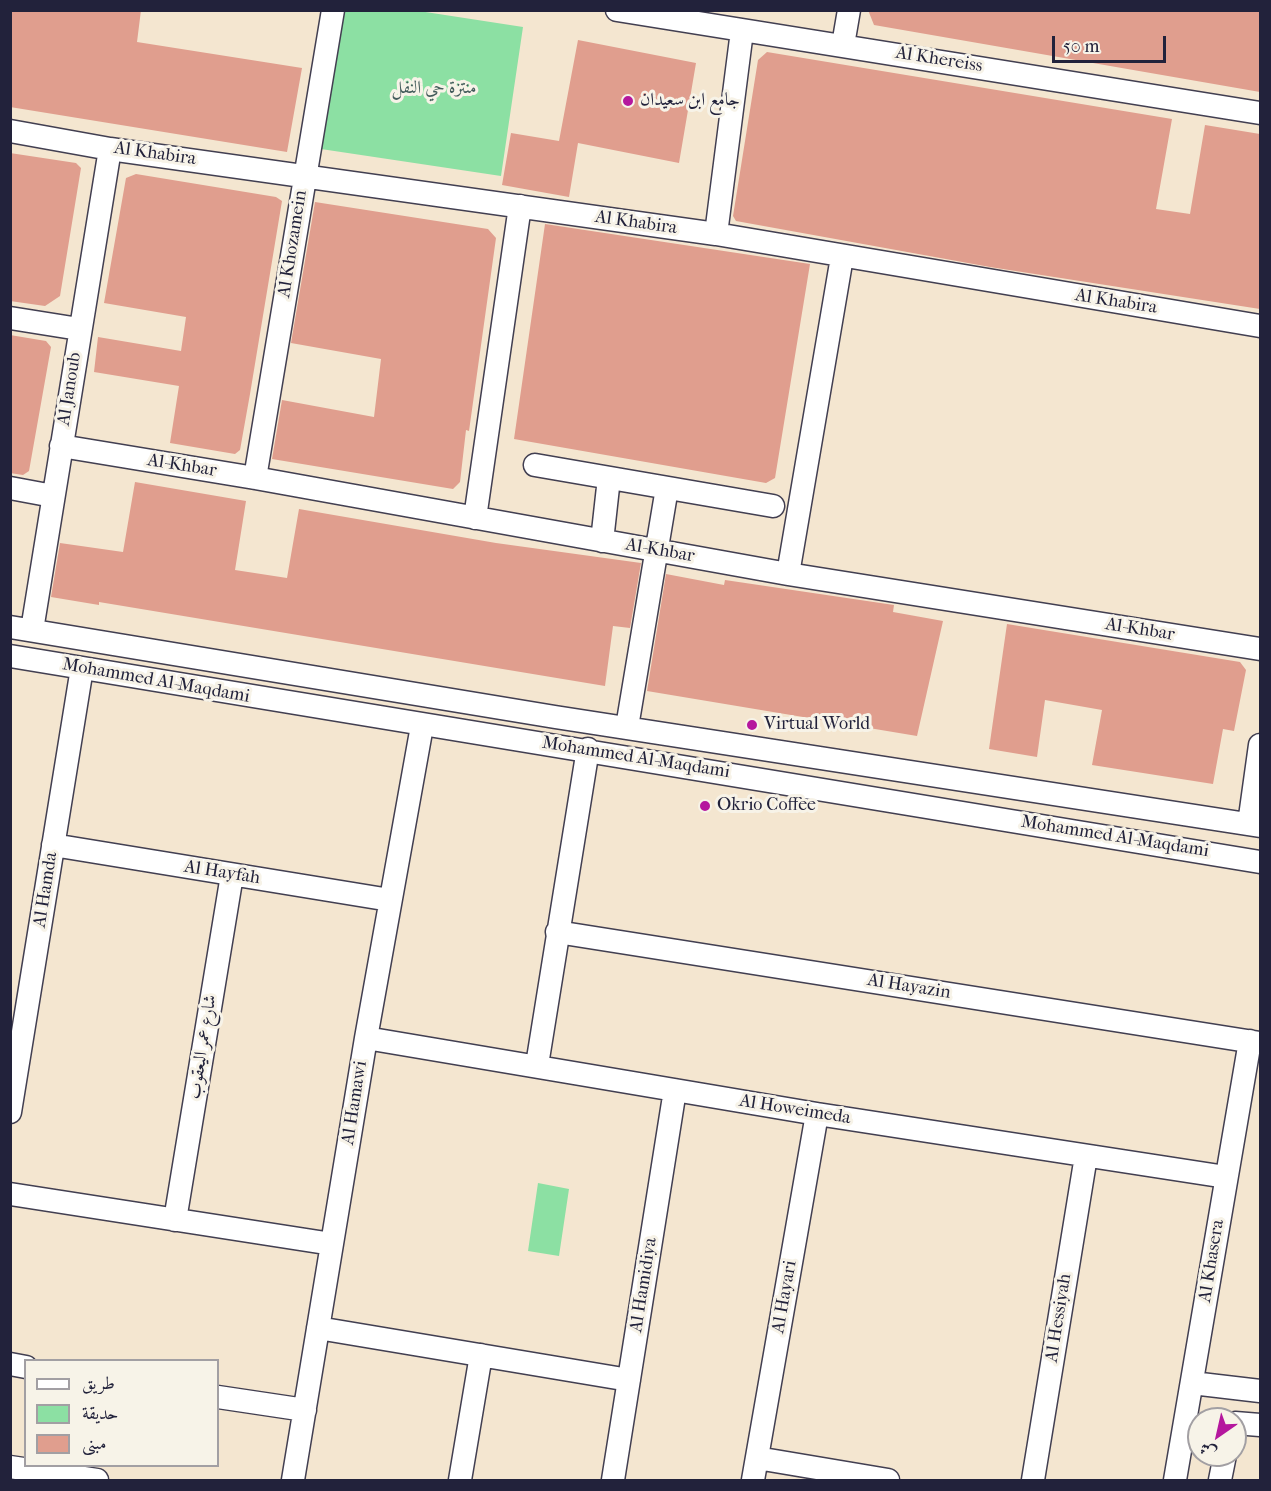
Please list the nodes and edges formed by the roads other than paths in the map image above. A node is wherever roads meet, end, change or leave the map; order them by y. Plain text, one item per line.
1 (333, 10) edge
2 (617, 10) edge
3 (849, 10) edge
4 (742, 31) junction
5 (843, 45) junction
6 (1260, 112) edge
7 (10, 131) edge
8 (110, 148) junction
9 (305, 174) junction
10 (520, 206) junction
11 (716, 234) junction
12 (842, 257) junction
13 (10, 318) edge
14 (1260, 326) edge
15 (79, 329) junction
16 (62, 446) junction
17 (535, 465) dead end
18 (255, 478) junction
19 (609, 478) junction
20 (10, 488) edge
21 (667, 488) junction
22 (53, 496) junction
23 (773, 506) dead end
24 (475, 518) junction
25 (602, 541) junction
26 (656, 551) junction
27 (788, 574) junction
28 (21, 629) edge
29 (1260, 650) edge
30 (10, 656) edge
31 (82, 668) junction
32 (555, 717) junction
33 (422, 726) junction
34 (627, 728) junction
35 (551, 744) junction
36 (1260, 745) edge
37 (588, 749) junction
38 (1255, 825) edge
39 (53, 845) junction
40 (1260, 862) edge
41 (232, 875) junction
42 (390, 900) junction
43 (557, 932) junction
44 (366, 1038) junction
45 (1255, 1042) edge
46 (537, 1065) junction
47 (675, 1090) junction
48 (10, 1112) edge
49 (817, 1114) junction
50 (1086, 1156) junction
51 (1226, 1177) junction
52 (10, 1194) edge
53 (175, 1220) junction
54 (332, 1244) junction
55 (318, 1328) junction
56 (482, 1355) junction
57 (628, 1380) junction
58 (1192, 1383) junction
59 (1260, 1391) edge
60 (219, 1397) edge
61 (305, 1410) junction
62 (757, 1458) junction
63 (10, 1467) edge
64 (97, 1480) edge
65 (293, 1480) edge
66 (460, 1480) edge
67 (613, 1480) edge
68 (753, 1480) edge
69 (888, 1480) edge
70 (1033, 1480) edge
71 (1175, 1480) edge

1 - 9 street, Al Khozamein
2 - 4 street, Al Khereiss
3 - 5 street
4 - 5 street, Al Khereiss
4 - 11 street
5 - 6 street, Al Khereiss
7 - 8 street, Al Khabira
8 - 9 street, Al Khabira
8 - 15 street, Al Janoub
9 - 10 street, Al Khabira
9 - 18 street, Al Khozamein
10 - 11 street, Al Khabira
10 - 24 street
11 - 12 street, Al Khabira
12 - 14 street, Al Khabira
12 - 27 street
13 - 15 street
15 - 16 street, Al Janoub
16 - 18 street, Al-Khbar
16 - 22 street, Al Janoub
17 - 19 street
18 - 24 street, Al-Khbar
19 - 21 street
19 - 25 street
20 - 22 street
21 - 23 street
21 - 26 street
22 - 28 street, Al Janoub
24 - 25 street, Al-Khbar
25 - 26 street, Al-Khbar
26 - 27 street, Al-Khbar
26 - 34 street
27 - 29 street, Al-Khbar
28 - 32 street, Mohammed Al-Maqdami
30 - 31 street, Mohammed Al-Maqdami
31 - 33 street, Mohammed Al-Maqdami
31 - 39 street, Al Hamda
32 - 34 street, Mohammed Al-Maqdami
32 - 35 street
33 - 35 street, Mohammed Al-Maqdami
33 - 42 street, Al Hamawi
34 - 38 street, Mohammed Al-Maqdami
35 - 37 street, Mohammed Al-Maqdami
36 - 38 street
37 - 40 street, Mohammed Al-Maqdami
37 - 43 street
39 - 41 street, Al Hayfah
39 - 48 street, Al Hamda
41 - 42 street, Al Hayfah
41 - 53 street, شارع عمر اليعقوب
42 - 44 street, Al Hamawi
43 - 45 street, Al Hayazin
43 - 46 street
44 - 46 street, Al Howeimeda
44 - 54 street, Al Hamawi
45 - 51 street, Al Khasera
46 - 47 street, Al Howeimeda
47 - 49 street, Al Howeimeda
47 - 57 street, Al Hamidiya
49 - 50 street, Al Howeimeda
49 - 62 street, Al Hayari
50 - 51 street, Al Howeimeda
50 - 70 street, Al Hessiyah
51 - 58 street, Al Khasera
52 - 53 street
53 - 54 street
54 - 55 street, Al Hamawi
55 - 56 street
55 - 61 street, Al Hamawi
56 - 57 street
56 - 66 street
57 - 67 street, Al Hamidiya
58 - 59 street
58 - 71 street, Al Khasera
60 - 61 street
61 - 65 street, Al Hamawi
62 - 68 street, Al Hayari
62 - 69 street
63 - 64 street

